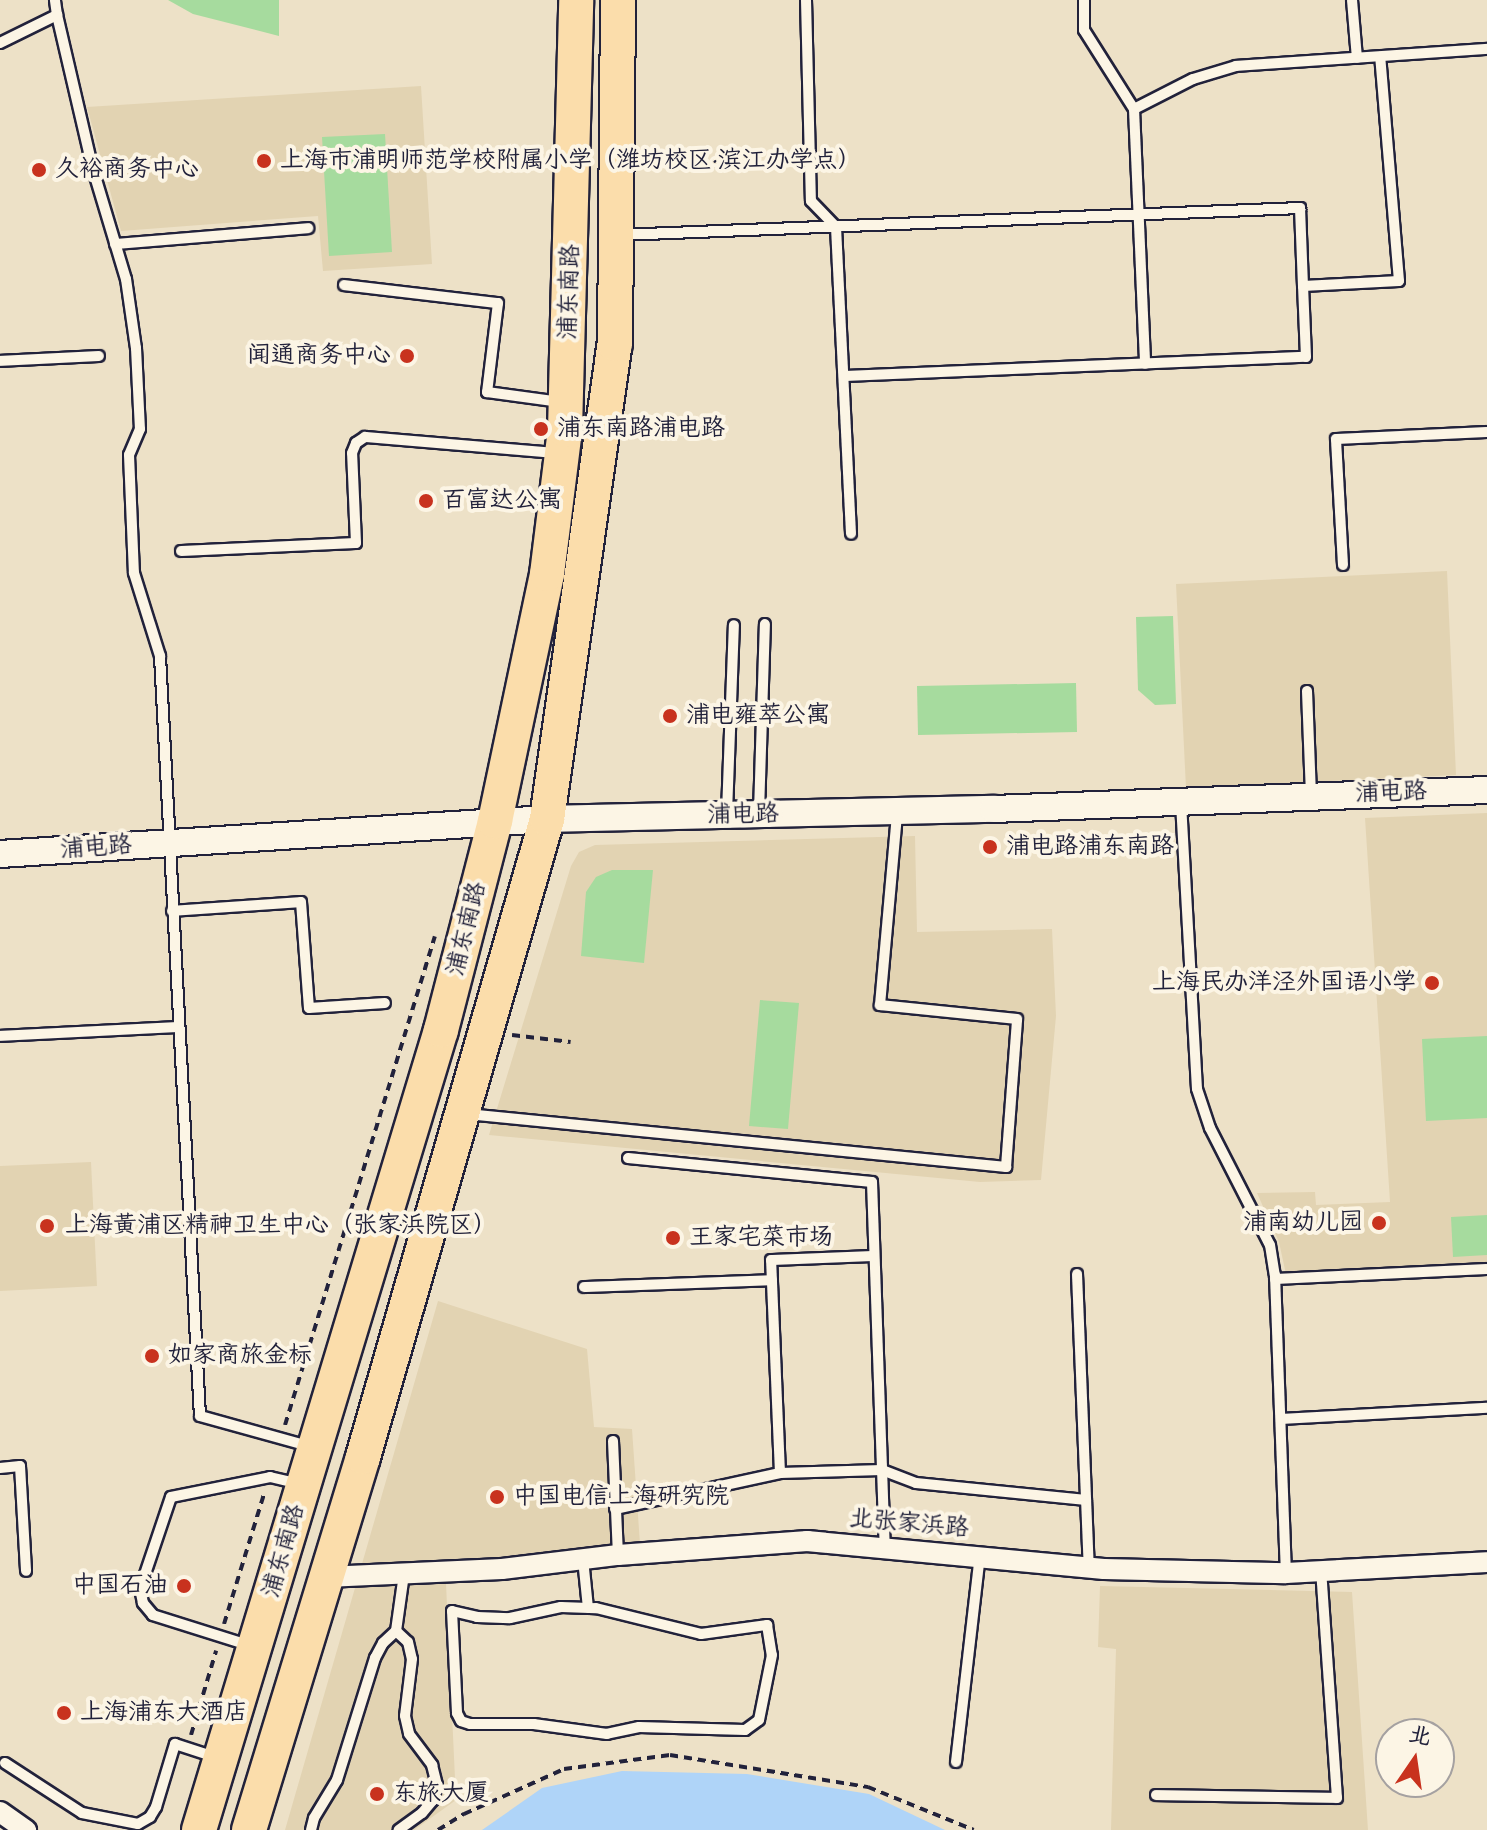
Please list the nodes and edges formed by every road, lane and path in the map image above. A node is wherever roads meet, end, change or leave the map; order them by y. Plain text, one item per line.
1 (55, 0) edge
2 (576, 0) edge
3 (618, 0) edge
4 (806, 0) edge
5 (1084, 0) edge
6 (1352, 0) edge
7 (57, 15) junction
8 (0, 43) edge
9 (1487, 49) edge
10 (1380, 57) junction
11 (1357, 58) junction
12 (1134, 109) junction
13 (1138, 214) junction
14 (836, 227) junction
15 (308, 228) dead end
16 (614, 236) junction
17 (115, 244) junction
18 (344, 285) dead end
19 (1303, 286) junction
20 (99, 356) dead end
21 (0, 361) edge
22 (1145, 364) junction
23 (844, 376) junction
24 (566, 403) junction
25 (1487, 432) edge
26 (563, 454) junction
27 (851, 534) dead end
28 (181, 551) dead end
29 (1343, 565) dead end
30 (765, 624) dead end
31 (734, 625) dead end
32 (1307, 691) dead end
33 (1487, 790) edge
34 (1311, 796) junction
35 (1181, 803) junction
36 (898, 811) junction
37 (759, 814) junction
38 (727, 815) junction
39 (547, 819) junction
40 (495, 821) junction
41 (169, 843) junction
42 (0, 854) edge
43 (172, 911) junction
44 (438, 928) dead end
45 (385, 1003) dead end
46 (178, 1027) junction
47 (487, 1029) junction
48 (0, 1036) edge
49 (571, 1042) dead end
50 (461, 1113) junction
51 (628, 1158) dead end
52 (874, 1256) junction
53 (1487, 1269) edge
54 (1077, 1274) dead end
55 (1275, 1279) junction
56 (772, 1280) junction
57 (584, 1287) dead end
58 (1487, 1408) edge
59 (1281, 1419) junction
60 (281, 1438) junction
61 (613, 1441) dead end
62 (314, 1447) junction
63 (0, 1468) edge
64 (882, 1470) junction
65 (780, 1473) junction
66 (270, 1477) junction
67 (303, 1485) junction
68 (1086, 1500) junction
69 (615, 1509) junction
70 (885, 1547) junction
71 (618, 1555) junction
72 (980, 1556) junction
73 (583, 1559) junction
74 (1487, 1562) edge
75 (1089, 1567) junction
76 (26, 1571) dead end
77 (1321, 1571) junction
78 (1286, 1573) junction
79 (404, 1574) junction
80 (326, 1577) junction
81 (588, 1608) junction
82 (396, 1631) junction
83 (220, 1637) junction
84 (256, 1648) junction
85 (186, 1748) junction
86 (221, 1759) junction
87 (956, 1762) dead end
88 (5, 1763) dead end
89 (1156, 1795) dead end
90 (0, 1812) edge
91 (26, 1830) edge
92 (199, 1830) edge
93 (249, 1830) edge
94 (311, 1830) edge
95 (399, 1830) edge
96 (438, 1830) edge
97 (974, 1830) edge

1 - 7 lane
2 - 24 main road, 浦东南路
3 - 16 main road, 浦东南路
4 - 14 lane
5 - 12 lane
6 - 11 lane
7 - 8 lane
7 - 17 lane
9 - 10 lane
10 - 11 lane
10 - 19 lane
11 - 12 lane
12 - 13 lane
13 - 14 lane
13 - 19 lane
13 - 22 lane
14 - 16 lane
14 - 23 lane
15 - 17 lane
16 - 39 main road, 浦东南路
17 - 41 lane
18 - 24 lane
19 - 22 lane
20 - 21 lane
22 - 23 lane
23 - 27 lane
24 - 26 main road, 浦东南路
25 - 29 lane
26 - 28 lane
26 - 40 main road, 浦东南路
30 - 37 lane
31 - 38 lane
32 - 34 lane
33 - 34 street, 浦电路
34 - 35 street, 浦电路
35 - 36 street, 浦电路
35 - 55 lane
36 - 37 street, 浦电路
36 - 50 lane
37 - 38 street, 浦电路
38 - 39 street, 浦电路
39 - 40 street, 浦电路
39 - 47 main road, 浦东南路
40 - 41 street, 浦电路
40 - 62 main road, 浦东南路
41 - 42 street, 浦电路
41 - 43 lane
43 - 45 lane
43 - 46 lane
44 - 60 path
46 - 48 lane
46 - 60 lane
47 - 49 path
47 - 50 main road, 浦东南路
50 - 80 main road, 浦东南路
51 - 52 lane
52 - 56 lane
52 - 64 lane
53 - 55 lane
54 - 68 lane
55 - 59 lane
56 - 57 lane
56 - 65 lane
58 - 59 lane
59 - 78 lane
60 - 62 lane
61 - 69 lane
62 - 67 main road, 浦东南路
63 - 76 lane
64 - 65 lane
64 - 68 lane
64 - 70 lane
65 - 69 lane
66 - 67 lane
66 - 83 path
66 - 83 lane
67 - 84 main road, 浦东南路
68 - 75 lane
69 - 71 lane
70 - 71 street, 北张家浜路
70 - 72 street, 北张家浜路
71 - 73 street, 北张家浜路
72 - 75 street, 北张家浜路
72 - 87 lane
73 - 79 street, 北张家浜路
73 - 81 lane
74 - 77 street, 北张家浜路
75 - 78 street, 北张家浜路
77 - 78 street, 北张家浜路
77 - 89 lane
79 - 80 street, 北张家浜路
79 - 82 lane
80 - 93 main road, 浦东南路
81 - 81 lane
82 - 94 lane
82 - 95 lane
83 - 84 lane
83 - 85 path
84 - 86 main road, 浦东南路
85 - 86 lane
85 - 88 lane
86 - 92 main road, 浦东南路
90 - 91 street
96 - 97 path

